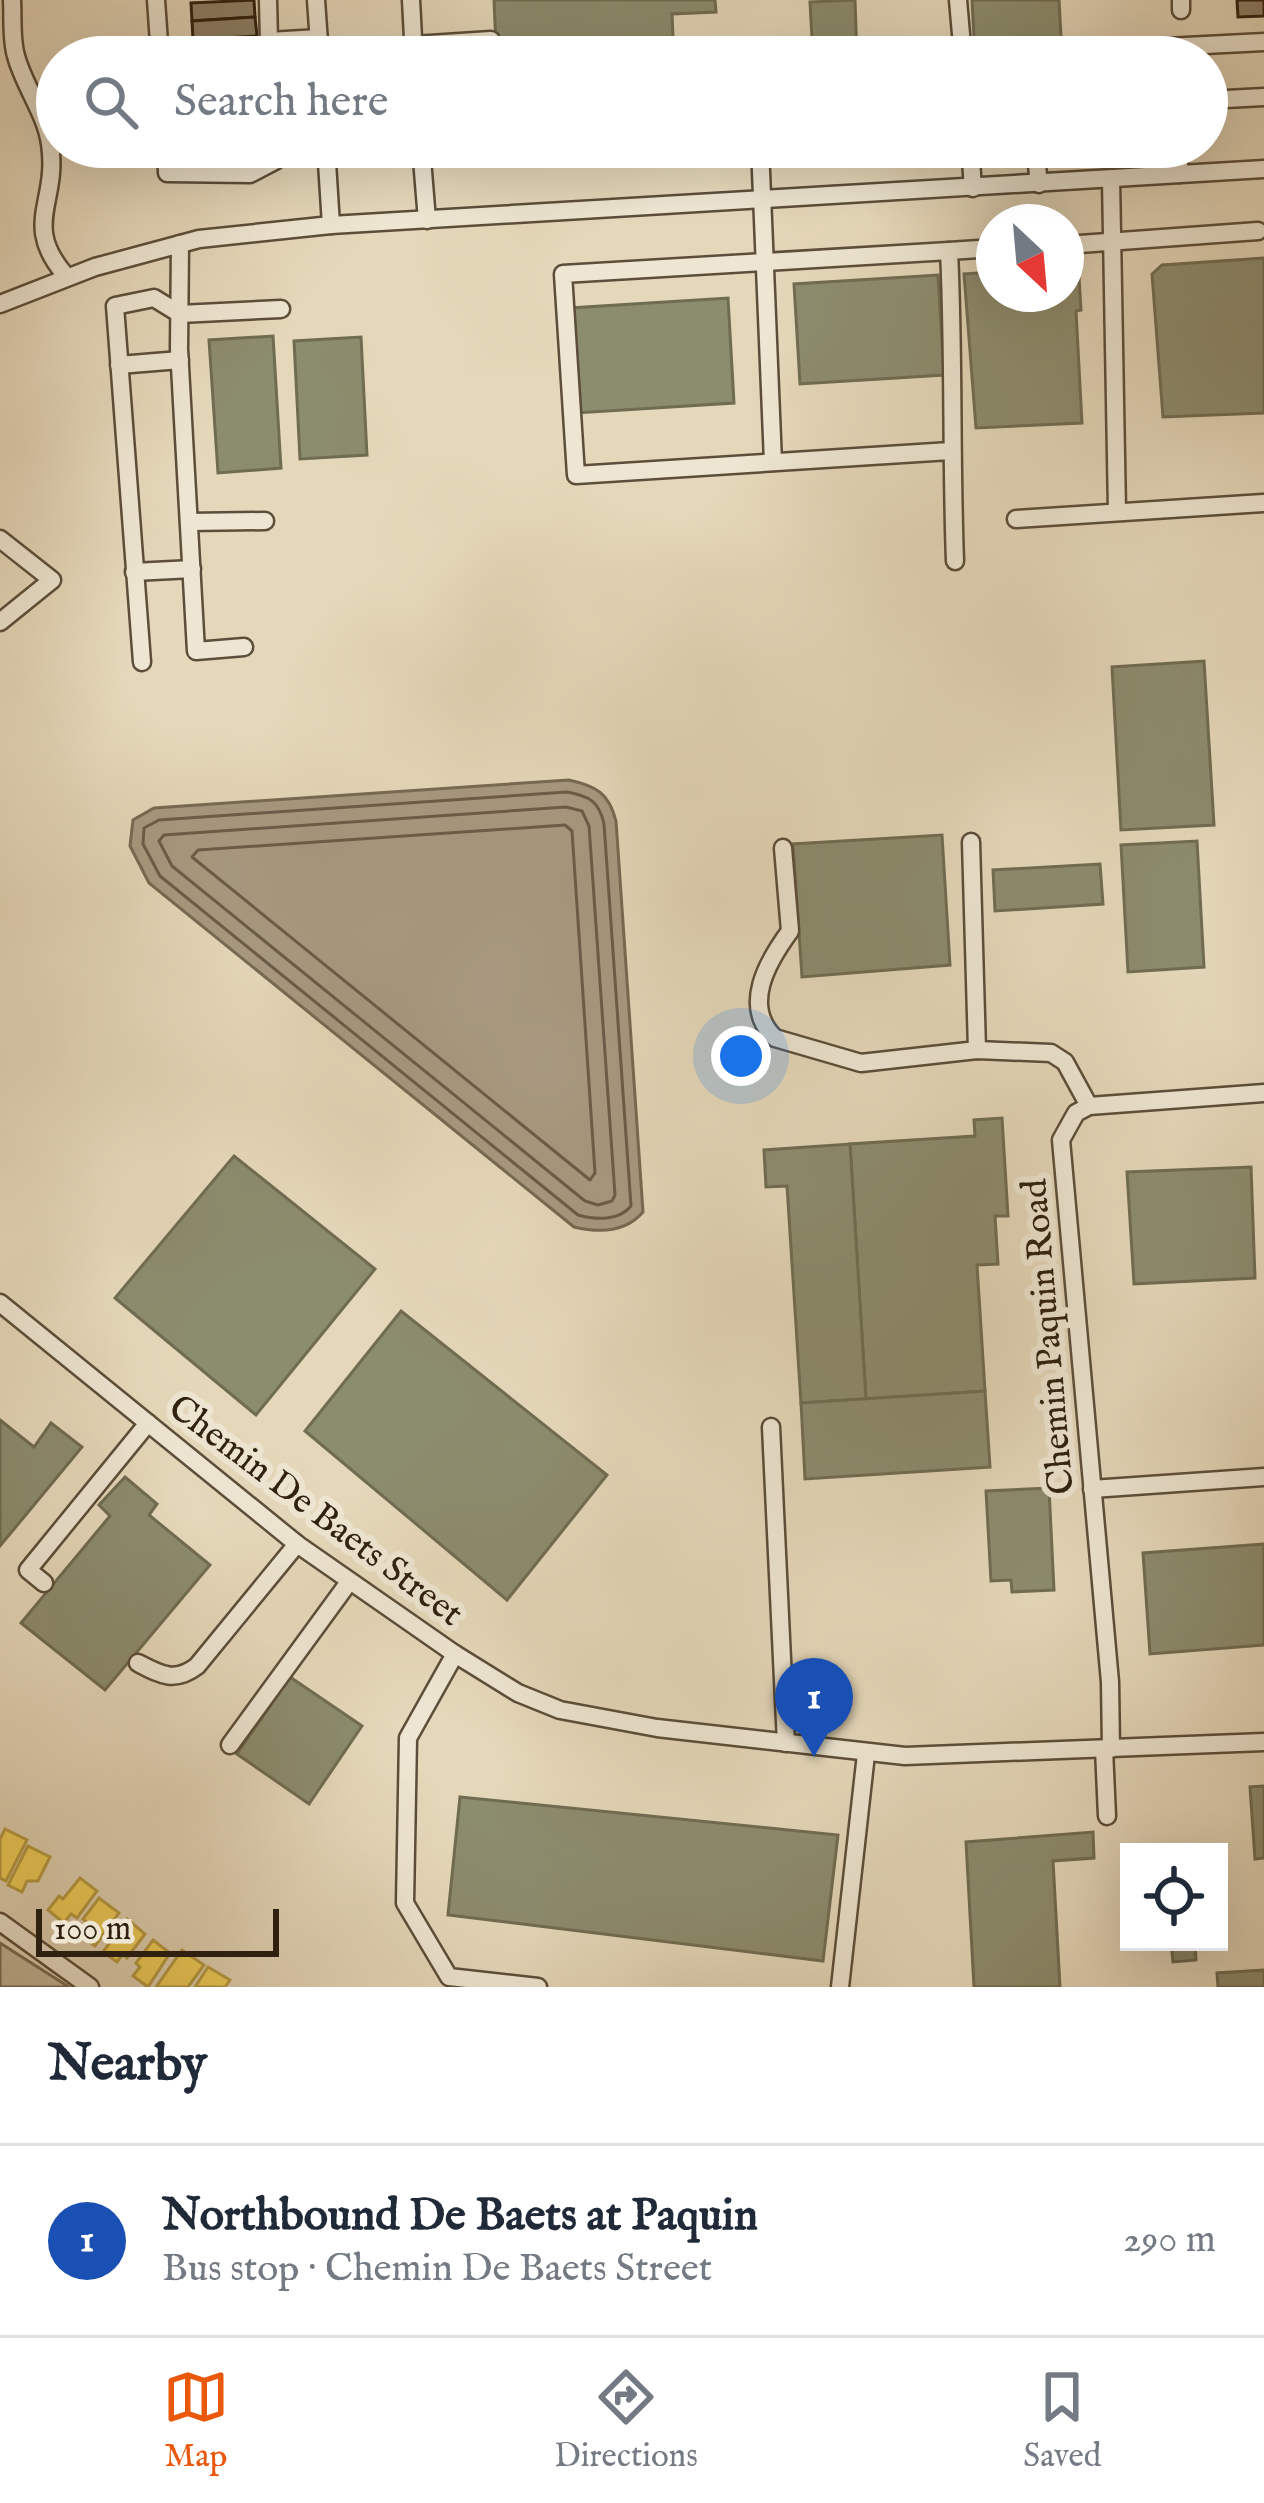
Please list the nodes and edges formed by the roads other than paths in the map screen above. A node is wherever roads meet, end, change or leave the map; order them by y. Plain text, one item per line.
1 (12, 0) edge
2 (157, 0) edge
3 (268, 0) edge
4 (316, 0) edge
5 (411, 0) edge
6 (958, 0) edge
7 (159, 36) edge
8 (269, 36) edge
9 (318, 36) edge
10 (413, 36) edge
11 (961, 36) edge
12 (1264, 42) edge
13 (1228, 46) edge
14 (8, 54) edge
15 (1264, 97) edge
16 (1228, 99) edge
17 (36, 111) edge
18 (52, 168) edge
19 (167, 168) edge
20 (261, 168) edge
21 (328, 168) edge
22 (423, 168) edge
23 (761, 168) edge
24 (972, 168) edge
25 (1037, 168) edge
26 (1179, 168) edge
27 (1264, 169) edge
28 (1179, 174) junction
29 (1111, 179) junction
30 (1039, 184) junction
31 (973, 188) junction
32 (763, 202) junction
33 (427, 220) junction
34 (332, 225) junction
35 (1258, 231) dead end
36 (1113, 242) junction
37 (180, 244) junction
38 (1084, 244) edge
39 (976, 249) edge
40 (949, 251) junction
41 (765, 264) junction
42 (66, 276) junction
43 (0, 304) edge
44 (281, 309) dead end
45 (180, 314) junction
46 (180, 360) junction
47 (119, 365) junction
48 (950, 451) junction
49 (773, 463) junction
50 (1263, 503) edge
51 (1117, 512) junction
52 (1016, 519) dead end
53 (265, 520) dead end
54 (189, 522) junction
55 (0, 539) edge
56 (955, 561) dead end
57 (191, 569) junction
58 (134, 572) junction
59 (0, 622) edge
60 (244, 647) dead end
61 (142, 662) dead end
62 (971, 842) dead end
63 (782, 848) dead end
64 (977, 1050) junction
65 (1264, 1093) edge
66 (1089, 1106) junction
67 (0, 1303) edge
68 (148, 1423) junction
69 (771, 1426) dead end
70 (1264, 1477) edge
71 (1093, 1489) junction
72 (297, 1544) junction
73 (349, 1582) junction
74 (44, 1583) dead end
75 (455, 1654) junction
76 (138, 1663) dead end
77 (1264, 1742) edge
78 (786, 1743) junction
79 (230, 1745) dead end
80 (1107, 1749) junction
81 (866, 1754) junction
82 (1107, 1816) dead end
83 (0, 1922) edge
84 (89, 1987) edge
85 (538, 1987) edge
86 (840, 1987) edge

1 - 14 street
2 - 7 street
3 - 8 street
4 - 9 street
5 - 10 street
6 - 11 street
12 - 13 street
14 - 17 street
15 - 16 street
18 - 42 street
19 - 20 street
21 - 34 street
22 - 33 street
23 - 32 street
24 - 31 street
25 - 30 street
26 - 28 street
27 - 28 street
28 - 29 street
29 - 30 street
29 - 36 street
30 - 31 street
31 - 32 street
32 - 33 street
32 - 41 street
33 - 34 street
34 - 37 street
35 - 36 street
36 - 38 street
36 - 51 street
37 - 42 street
37 - 45 street
39 - 40 street
40 - 41 street
40 - 48 street
41 - 49 street
41 - 49 street
42 - 43 street
44 - 45 street
45 - 46 street
45 - 47 street
46 - 47 street
46 - 54 street
47 - 58 street
48 - 49 street
48 - 56 street
50 - 51 street
51 - 52 street
53 - 54 street
54 - 57 street
55 - 59 street
57 - 58 street
57 - 60 street
58 - 61 street
62 - 64 street
63 - 64 street
64 - 66 street
65 - 66 street
66 - 71 street, Chemin Paquin Road
67 - 68 street, Chemin De Baets Street
68 - 72 street, Chemin De Baets Street
68 - 74 street
69 - 78 street
70 - 71 street
71 - 80 street, Chemin Paquin Road
72 - 73 street, Chemin De Baets Street
72 - 76 street
73 - 75 street, Chemin De Baets Street
73 - 79 street
75 - 78 street, Chemin De Baets Street
75 - 85 street
77 - 80 street, Chemin De Baets Street
78 - 81 street, Chemin De Baets Street
80 - 81 street, Chemin De Baets Street
80 - 82 street, Chemin Paquin Road
81 - 86 street
83 - 84 street

